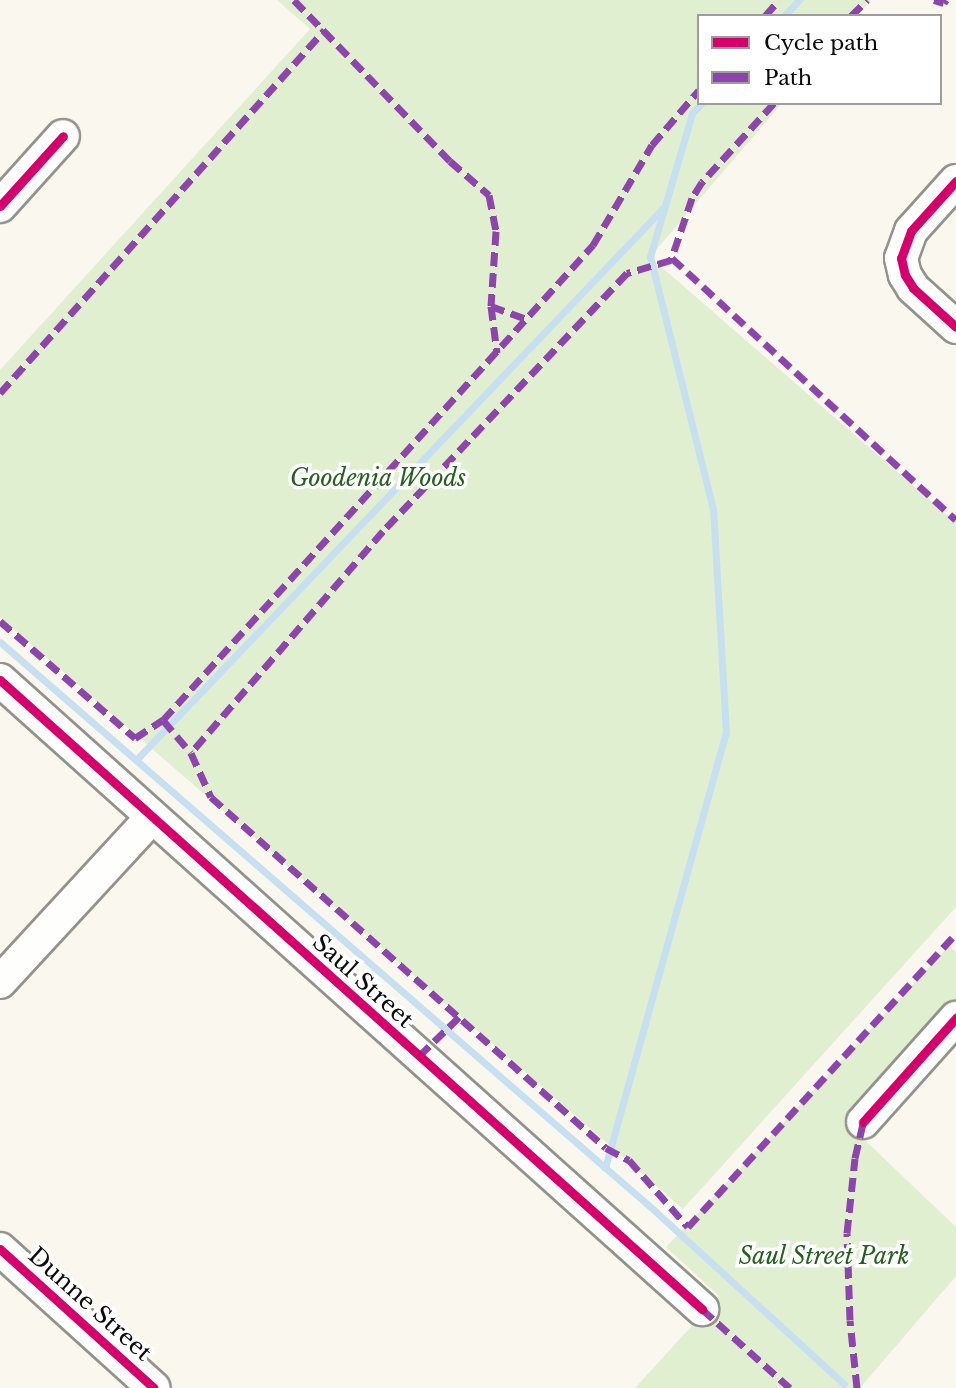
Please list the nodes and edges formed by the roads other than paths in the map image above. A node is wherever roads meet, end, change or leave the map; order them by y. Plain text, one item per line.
1 (63, 136) dead end
2 (956, 181) edge
3 (0, 206) edge
4 (956, 327) edge
5 (0, 680) edge
6 (152, 817) junction
7 (0, 982) edge
8 (956, 1018) edge
9 (863, 1122) dead end
10 (0, 1249) edge
11 (702, 1309) dead end
12 (154, 1388) edge

1 - 3 street
2 - 4 street
5 - 6 street, Saul Street
6 - 7 street
6 - 11 street, Saul Street
8 - 9 street
10 - 12 street, Dunne Street

